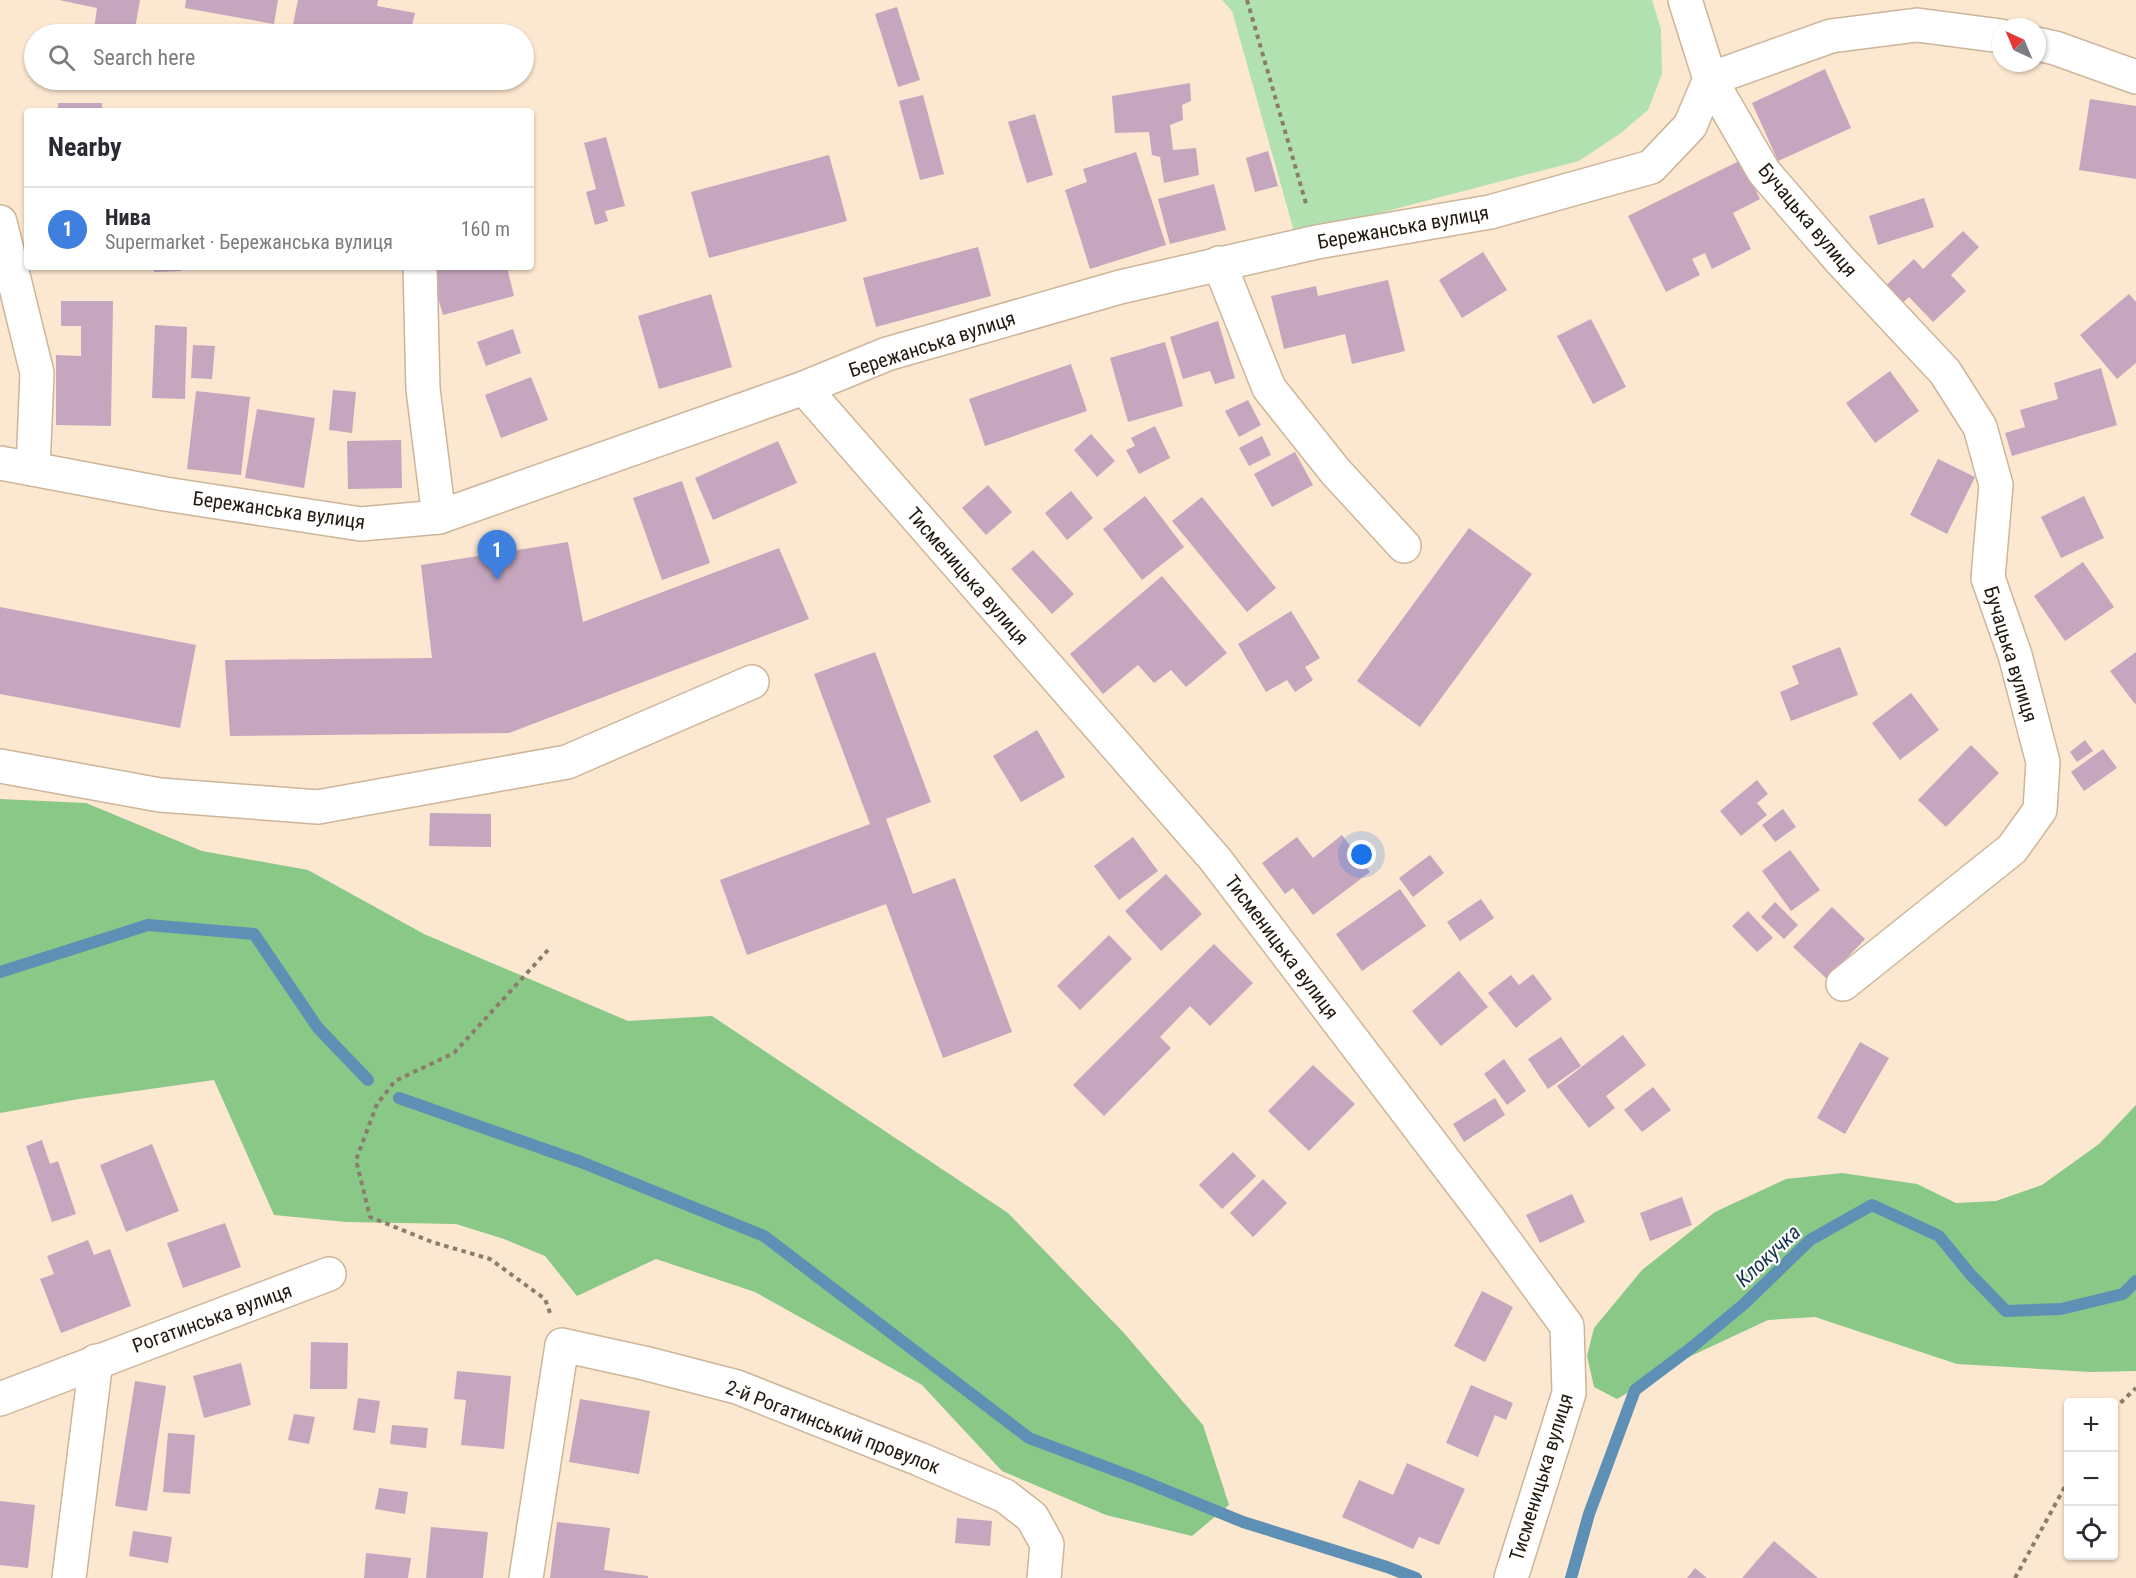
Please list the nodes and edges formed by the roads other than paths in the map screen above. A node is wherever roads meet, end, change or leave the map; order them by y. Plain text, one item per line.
1 (1685, 0) edge
2 (1992, 35) edge
3 (2046, 46) edge
4 (2136, 56) edge
5 (2136, 77) edge
6 (1710, 79) junction
7 (0, 222) edge
8 (1219, 263) junction
9 (420, 270) edge
10 (804, 388) junction
11 (0, 463) edge
12 (33, 469) junction
13 (439, 517) junction
14 (1404, 546) dead end
15 (752, 682) dead end
16 (0, 766) edge
17 (1843, 984) dead end
18 (329, 1274) dead end
19 (96, 1361) junction
20 (0, 1399) edge
21 (69, 1578) edge
22 (526, 1578) edge
23 (1044, 1578) edge
24 (1511, 1578) edge

1 - 6 street
2 - 6 street
3 - 4 street
3 - 5 street
6 - 8 street, Бережанська вулиця
6 - 17 street, Бучацька вулиця
7 - 12 street
8 - 10 street, Бережанська вулиця
8 - 14 street
9 - 13 street
10 - 13 street, Бережанська вулиця
10 - 24 street, Тисменицька вулиця
11 - 12 street, Бережанська вулиця
12 - 13 street, Бережанська вулиця
15 - 16 street
18 - 19 street, Рогатинська вулиця
19 - 20 street, Рогатинська вулиця
19 - 21 street
22 - 23 street, 2-й Рогатинський провулок

